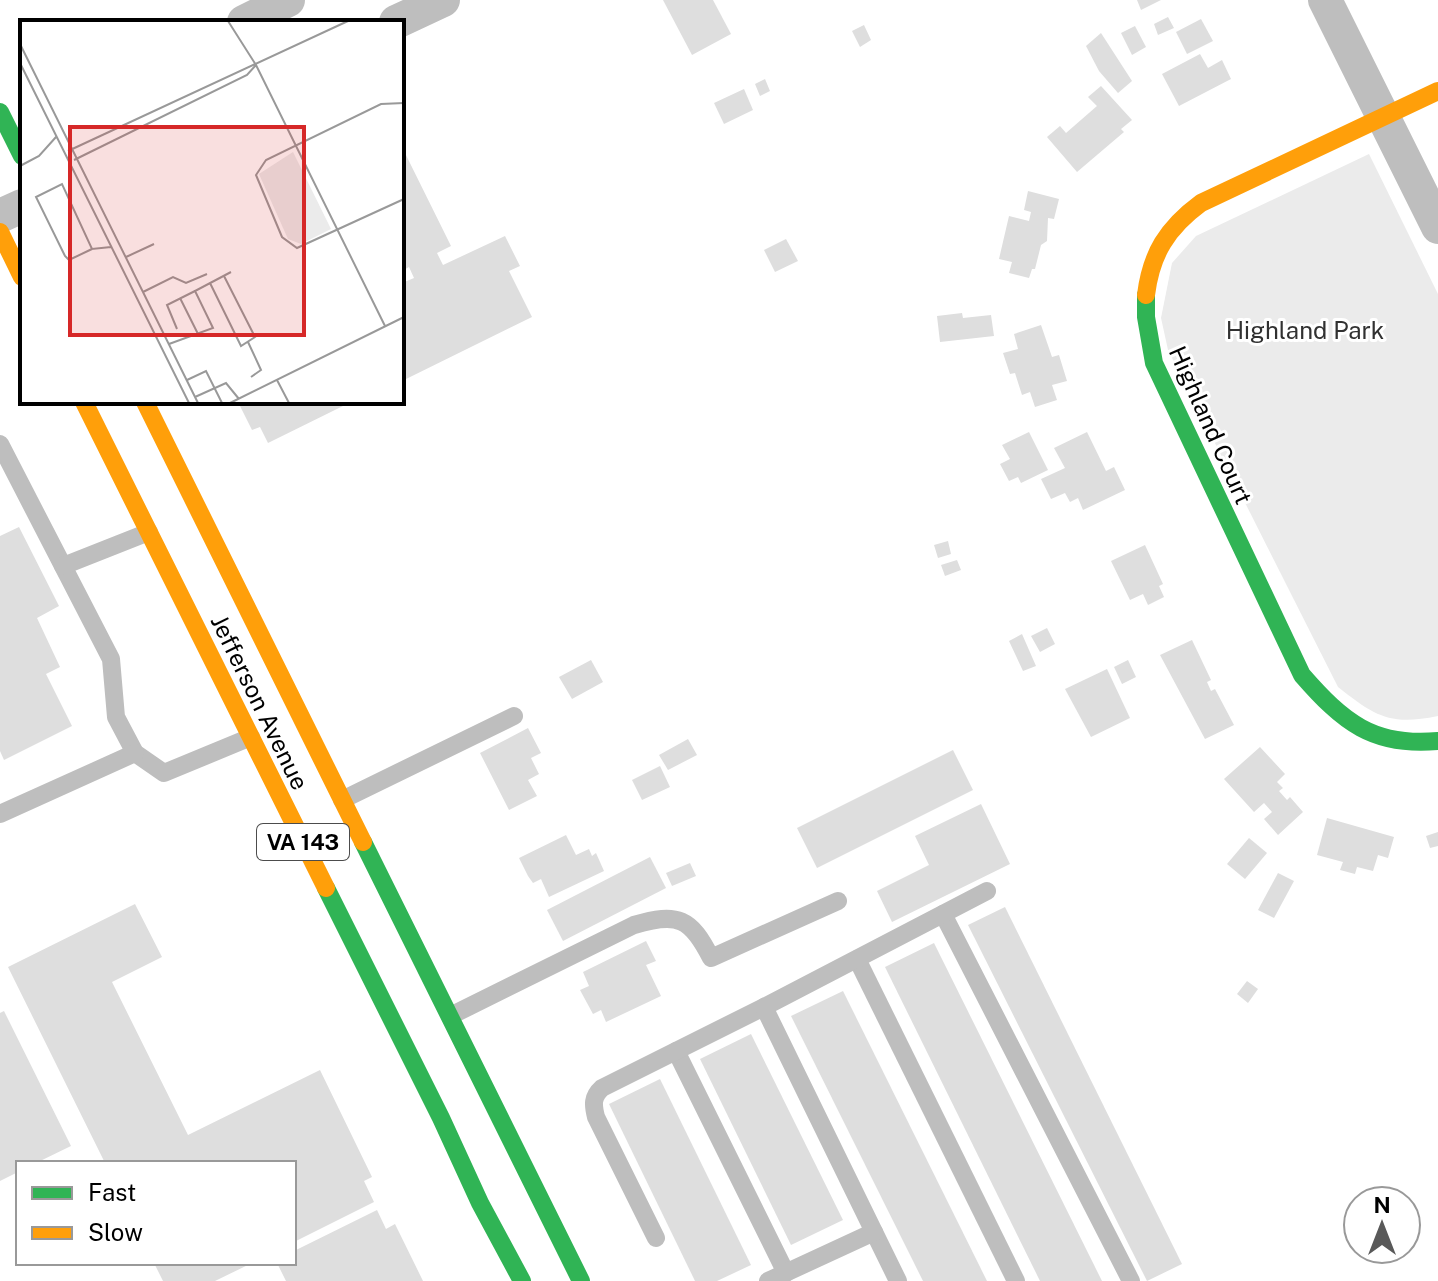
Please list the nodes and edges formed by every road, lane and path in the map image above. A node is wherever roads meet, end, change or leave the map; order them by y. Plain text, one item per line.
1 (288, 0) edge
2 (387, 0) edge
3 (443, 0) edge
4 (1325, 0) edge
5 (248, 20) edge
6 (396, 20) edge
7 (401, 20) edge
8 (1438, 91) edge
9 (1383, 117) junction
10 (20, 207) edge
11 (0, 216) edge
12 (1438, 227) edge
13 (0, 232) edge
14 (20, 273) edge
15 (85, 404) edge
16 (146, 404) edge
17 (0, 444) edge
18 (149, 532) junction
19 (63, 566) junction
20 (514, 716) dead end
21 (251, 737) junction
22 (1438, 741) edge
23 (135, 753) junction
24 (342, 800) junction
25 (0, 814) edge
26 (987, 891) dead end
27 (838, 901) dead end
28 (943, 914) junction
29 (857, 959) junction
30 (764, 1007) junction
31 (444, 1019) junction
32 (676, 1051) junction
33 (874, 1232) junction
34 (656, 1238) dead end
35 (786, 1273) junction
36 (522, 1281) edge
37 (581, 1281) edge
38 (768, 1281) edge
39 (898, 1281) edge
40 (1016, 1281) edge
41 (1131, 1281) edge

1 - 5 street
2 - 6 lane
3 - 7 street
4 - 9 street
8 - 9 main road, Highland Court
9 - 12 street
9 - 22 main road, Highland Court
10 - 11 street
13 - 14 main road
15 - 18 main road, Jefferson Avenue / VA 143
16 - 24 main road, Jefferson Avenue / VA 143
17 - 19 lane
18 - 19 lane
18 - 21 main road, Jefferson Avenue / VA 143
19 - 23 lane
20 - 24 lane
21 - 23 lane
21 - 36 main road, Jefferson Avenue / VA 143
23 - 25 lane
24 - 31 main road, Jefferson Avenue / VA 143
26 - 28 lane
27 - 31 lane
28 - 29 lane
28 - 41 lane
29 - 30 lane
29 - 40 lane
30 - 32 lane
30 - 33 lane
31 - 37 main road, Jefferson Avenue / VA 143
32 - 34 lane
32 - 35 lane
33 - 35 lane
33 - 39 lane
35 - 38 lane

